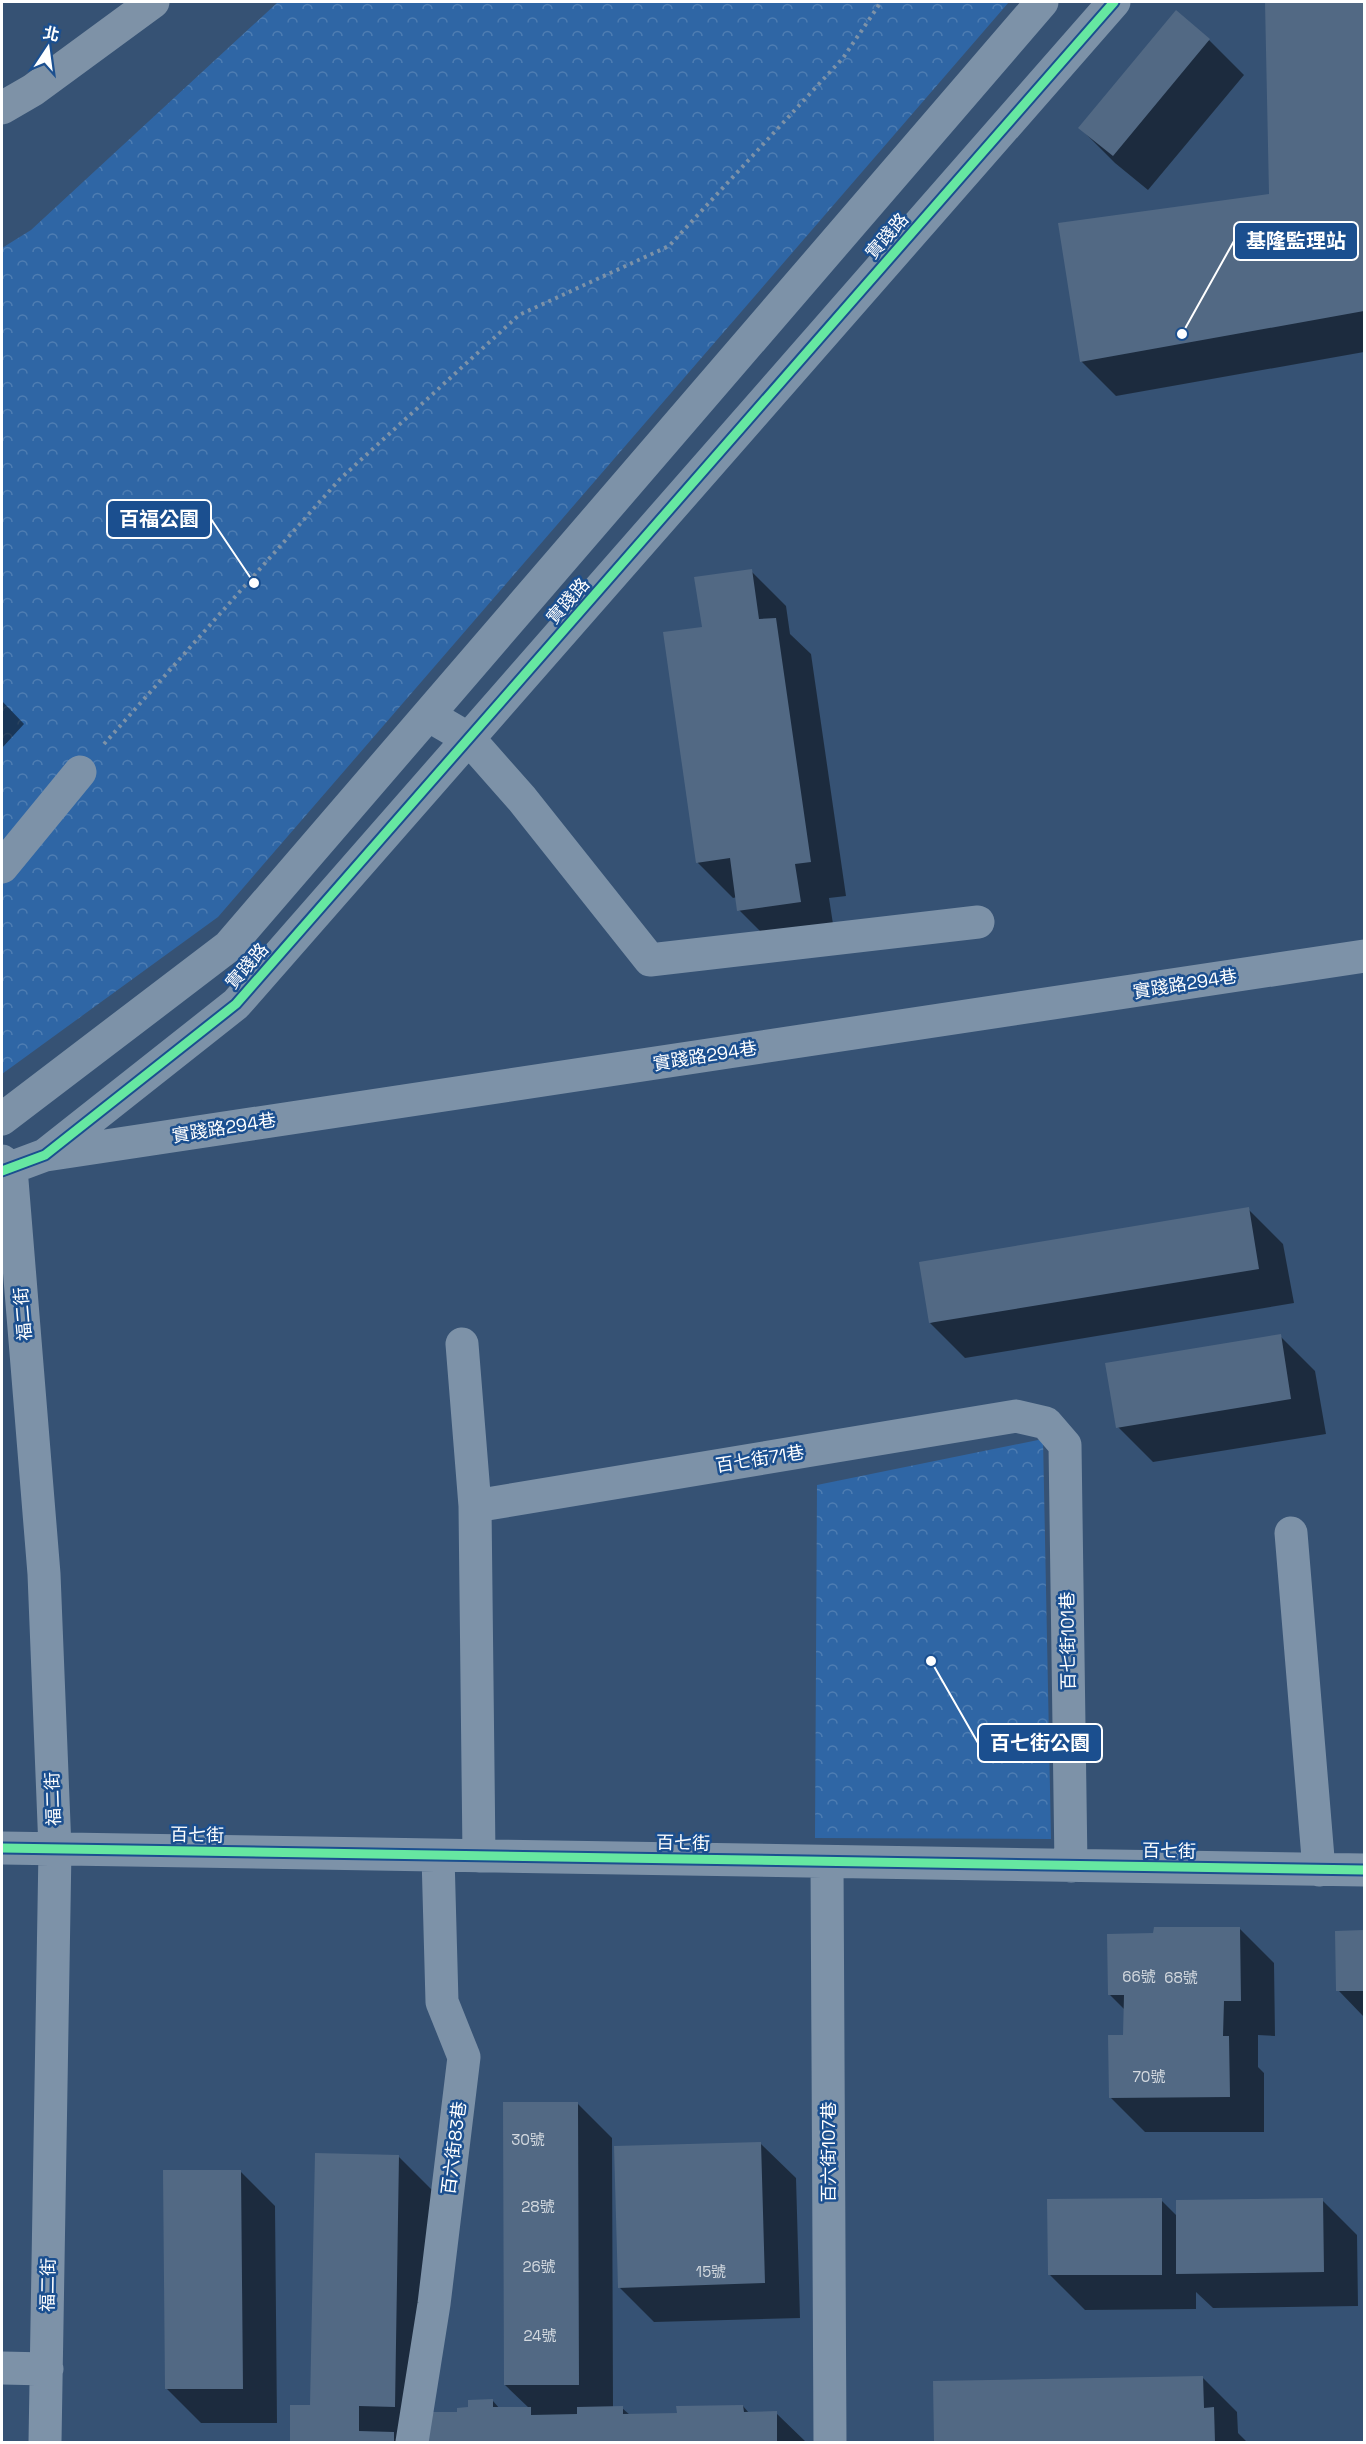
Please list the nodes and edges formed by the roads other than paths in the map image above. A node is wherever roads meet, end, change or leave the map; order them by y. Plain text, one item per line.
1 (153, 2) edge
2 (1042, 2) edge
3 (1114, 2) edge
4 (2, 108) edge
5 (428, 715) junction
6 (469, 739) junction
7 (80, 772) road end
8 (2, 867) edge
9 (978, 922) dead end
10 (1365, 957) edge
11 (2, 1119) edge
12 (45, 1155) junction
13 (5, 1167) edge
14 (462, 1344) dead end
15 (1046, 1423) joint
16 (475, 1506) junction
17 (1291, 1533) dead end
18 (2, 1848) edge
19 (55, 1849) junction
20 (438, 1856) junction
21 (479, 1856) junction
22 (827, 1862) junction
23 (1071, 1866) junction
24 (1319, 1870) junction
25 (1365, 1870) edge
26 (2, 2368) edge
27 (46, 2369) junction
28 (45, 2442) edge
29 (412, 2442) edge
30 (830, 2442) edge

1 - 4 highway
2 - 5 street, 實踐路
3 - 6 street, 實踐路
5 - 6 street
5 - 11 street, 實踐路
6 - 9 street
6 - 12 street, 實踐路
7 - 8 street
10 - 12 street, 實踐路294巷
12 - 13 street, 實踐路
13 - 19 street, 福二街
14 - 16 street
15 - 16 street, 百七街71巷
15 - 23 street, 百七街101巷
16 - 21 street
17 - 24 street
18 - 19 street, 百七街
19 - 20 street, 百七街
19 - 27 street, 福二街
20 - 21 street, 百七街
20 - 29 street, 百六街83巷
21 - 22 street, 百七街
22 - 23 street, 百七街
22 - 30 street, 百六街107巷
23 - 24 street, 百七街
24 - 25 street, 百七街
26 - 27 street
27 - 28 street, 福二街

